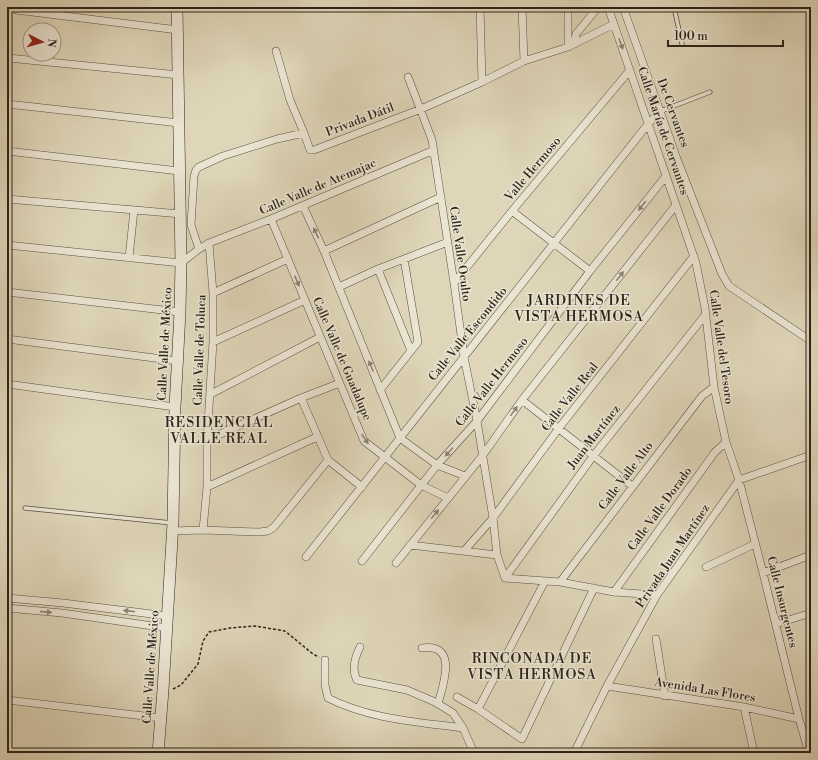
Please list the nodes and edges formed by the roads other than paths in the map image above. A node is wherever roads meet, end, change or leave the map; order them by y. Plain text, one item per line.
1 (16, 7) edge
2 (177, 7) edge
3 (480, 7) edge
4 (522, 7) edge
5 (568, 7) edge
6 (600, 7) edge
7 (608, 7) edge
8 (623, 7) edge
9 (674, 7) edge
10 (614, 24) junction
11 (178, 30) junction
12 (682, 44) dead end
13 (571, 45) junction
14 (276, 51) dead end
15 (524, 61) junction
16 (7, 67) edge
17 (630, 70) junction
18 (179, 76) junction
19 (408, 77) dead end
20 (482, 82) junction
21 (710, 92) dead end
22 (7, 104) edge
23 (421, 108) junction
24 (661, 111) junction
25 (179, 124) junction
26 (648, 124) junction
27 (304, 133) junction
28 (434, 150) junction
29 (7, 151) edge
30 (179, 171) junction
31 (666, 176) junction
32 (441, 197) junction
33 (7, 198) edge
34 (676, 205) junction
35 (303, 206) junction
36 (134, 210) junction
37 (512, 211) junction
38 (180, 214) junction
39 (271, 219) junction
40 (448, 242) junction
41 (209, 243) junction
42 (554, 244) junction
43 (7, 245) edge
44 (199, 249) junction
45 (324, 251) junction
46 (129, 258) junction
47 (288, 259) junction
48 (404, 260) junction
49 (695, 260) junction
50 (181, 263) junction
51 (378, 270) junction
52 (590, 271) junction
53 (454, 283) junction
54 (339, 287) junction
55 (7, 292) edge
56 (213, 293) junction
57 (305, 300) junction
58 (180, 312) junction
59 (706, 314) junction
60 (320, 337) junction
61 (7, 339) edge
62 (811, 340) edge
63 (213, 342) junction
64 (410, 351) junction
65 (464, 357) junction
66 (178, 361) junction
67 (340, 383) junction
68 (7, 384) edge
69 (714, 387) junction
70 (380, 390) junction
71 (211, 394) junction
72 (300, 398) junction
73 (522, 400) junction
74 (175, 406) junction
75 (477, 421) junction
76 (559, 428) junction
77 (317, 437) junction
78 (400, 438) junction
79 (207, 440) junction
80 (726, 442) junction
81 (483, 455) junction
82 (594, 455) junction
83 (811, 455) edge
84 (385, 457) junction
85 (328, 460) junction
86 (437, 465) junction
87 (465, 476) junction
88 (739, 480) junction
89 (421, 485) junction
90 (207, 486) junction
91 (632, 486) junction
92 (362, 487) junction
93 (448, 498) junction
94 (24, 508) dead end
95 (493, 518) junction
96 (172, 527) junction
97 (203, 530) junction
98 (410, 544) junction
99 (756, 544) junction
100 (464, 551) junction
101 (811, 554) edge
102 (497, 555) junction
103 (306, 557) dead end
104 (362, 561) dead end
105 (396, 563) dead end
106 (706, 567) dead end
107 (763, 573) junction
108 (505, 578) junction
109 (545, 581) junction
110 (560, 582) junction
111 (594, 588) junction
112 (614, 592) junction
113 (657, 595) junction
114 (7, 598) edge
115 (20, 599) junction
116 (7, 608) edge
117 (19, 610) junction
118 (811, 613) edge
119 (168, 616) junction
120 (776, 624) junction
121 (167, 628) junction
122 (656, 639) dead end
123 (360, 647) dead end
124 (422, 648) dead end
125 (324, 660) road end
126 (607, 686) junction
127 (665, 696) junction
128 (457, 697) dead end
129 (7, 700) edge
130 (438, 704) junction
131 (744, 706) junction
132 (478, 709) junction
133 (161, 718) junction
134 (799, 719) junction
135 (463, 728) junction
136 (158, 753) edge
137 (474, 753) edge
138 (574, 753) edge
139 (754, 753) edge
140 (809, 753) edge

1 - 11 street
2 - 11 street, Calle Valle de México
3 - 20 street
4 - 15 street
5 - 13 street
6 - 13 street
7 - 10 street, Calle María de Cervantes
8 - 24 street, De Cervantes
9 - 12 lane
10 - 13 street, Privada Dátil
10 -> 17 street, Calle María de Cervantes
11 - 18 street, Calle Valle de México
13 - 15 street, Privada Dátil
14 - 27 street
15 - 20 street, Privada Dátil
16 - 18 street
17 - 26 street, Calle María de Cervantes
17 - 37 street, Valle Hermoso
18 - 25 street, Calle Valle de México
19 - 23 street, Calle Valle Oculto
20 - 23 street, Privada Dátil
21 - 24 lane
22 - 25 street
23 - 27 street, Privada Dátil
23 - 28 street, Calle Valle Oculto
24 - 26 street, Calle Valle Escondido
24 - 62 street, De Cervantes
25 - 30 street, Calle Valle de México
26 - 31 street, Calle María de Cervantes
26 - 42 street, Calle Valle Escondido
27 - 44 street
28 - 32 street, Calle Valle Oculto
28 - 35 street, Calle Valle de Atemajac
29 - 30 street
30 - 38 street, Calle Valle de México
31 - 34 street, Calle María de Cervantes
31 -> 52 street, Calle Valle Hermoso
32 - 40 street, Calle Valle Oculto
32 - 45 street
33 - 36 street
34 - 49 street, Calle María de Cervantes
73 -> 34 street
35 - 39 street, Calle Valle de Atemajac
45 -> 35 street, Calle Valle de Guadalupe
36 - 38 street
36 - 46 street
37 - 42 street
37 - 53 street, Valle Hermoso
38 - 50 street, Calle Valle de México
39 - 41 street, Calle Valle de Atemajac
39 - 47 street, Calle Valle de Guadalupe
40 - 48 street
40 - 53 street, Calle Valle Oculto
41 - 44 street, Calle Valle de Atemajac
41 - 56 street, Calle Valle de Toluca
42 - 52 street
42 - 65 street, Calle Valle Escondido
43 - 46 street
44 - 50 street, Calle Valle de Atemajac
45 - 54 street, Calle Valle de Guadalupe
46 - 50 street
47 - 56 street
47 -> 57 street, Calle Valle de Guadalupe
48 - 51 street
48 - 64 street
49 - 59 street, Calle Valle del Tesoro
49 - 76 street, Calle Valle Real
50 - 58 street, Calle Valle de México
51 - 54 street
51 - 64 street
52 - 75 street, Calle Valle Hermoso
53 - 65 street, Calle Valle Oculto
70 -> 54 street, Calle Valle de Guadalupe
55 - 58 street
56 - 63 street, Calle Valle de Toluca
57 - 60 street, Calle Valle de Guadalupe
57 - 63 street
58 - 66 street, Calle Valle de México
59 - 69 street, Calle Valle del Tesoro
59 - 82 street, Juan Martínez
60 - 67 street, Calle Valle de Guadalupe
60 - 71 street
61 - 66 street
63 - 71 street, Calle Valle de Toluca
64 - 70 street
65 - 75 street, Calle Valle Oculto
65 - 78 street, Calle Valle Escondido
66 - 74 street, Calle Valle de México
67 - 72 street
67 -> 84 street, Calle Valle de Guadalupe
68 - 74 street
69 - 80 street, Calle Valle del Tesoro
69 - 91 street, Calle Valle Alto
70 - 78 street, Calle Valle de Guadalupe
71 - 79 street, Calle Valle de Toluca
72 - 77 street
72 - 79 street
73 - 76 street
81 -> 73 street
74 - 96 street, Calle Valle de México
75 - 81 street, Calle Valle Oculto
75 -> 86 street, Calle Valle Hermoso
76 - 82 street
76 - 95 street, Calle Valle Real
77 - 85 street
77 - 90 street
78 - 84 street, Calle Valle Escondido
78 - 86 street
79 - 90 street, Calle Valle de Toluca
80 - 88 street, Calle Valle del Tesoro
80 - 112 street, Calle Valle Dorado
81 - 87 street
81 - 95 street, Calle Valle Oculto
82 - 91 street
82 - 108 street, Juan Martínez
83 - 88 street
84 - 89 street, Calle Valle de Guadalupe
84 - 92 street, Calle Valle Escondido
85 - 92 street
85 - 97 street
86 - 87 street
86 - 89 street, Calle Valle Hermoso
87 - 93 street
88 - 99 street, Calle Insurgentes
88 - 113 street, Privada Juan Martínez
89 - 93 street, Calle Valle de Guadalupe
89 - 104 street, Calle Valle Hermoso
90 - 97 street, Calle Valle de Toluca
91 - 110 street, Calle Valle Alto
92 - 103 street, Calle Valle Escondido
98 -> 93 street
94 - 96 lane
95 - 100 street, Calle Valle Real
95 - 102 street, Calle Valle Oculto
96 - 97 street
96 - 119 street, Calle Valle de México
98 - 100 street
98 - 105 street
99 - 106 street
99 - 107 street, Calle Insurgentes
100 - 102 street
101 - 107 street
102 - 108 street, Calle Valle Oculto
107 - 120 street, Calle Insurgentes
108 - 109 street
109 - 110 street
109 - 132 street
110 - 111 street
111 - 112 street
111 - 132 street
112 - 113 street
113 - 126 street, Privada Juan Martínez
114 - 115 street
115 - 117 street
119 -> 115 street
116 - 117 street
117 -> 121 street
118 - 120 street
119 - 121 street, Calle Valle de México
120 - 134 street, Calle Insurgentes
121 - 133 street, Calle Valle de México
122 - 127 street
123 - 130 street
124 - 130 street
125 - 135 street
126 - 127 street, Avenida Las Flores
126 - 138 street, Privada Juan Martínez
127 - 131 street, Avenida Las Flores
128 - 132 street
129 - 133 street
130 - 135 street
131 - 134 street, Avenida Las Flores
131 - 139 street
133 - 136 street, Calle Valle de México
134 - 140 street, Calle Insurgentes
135 - 137 street

